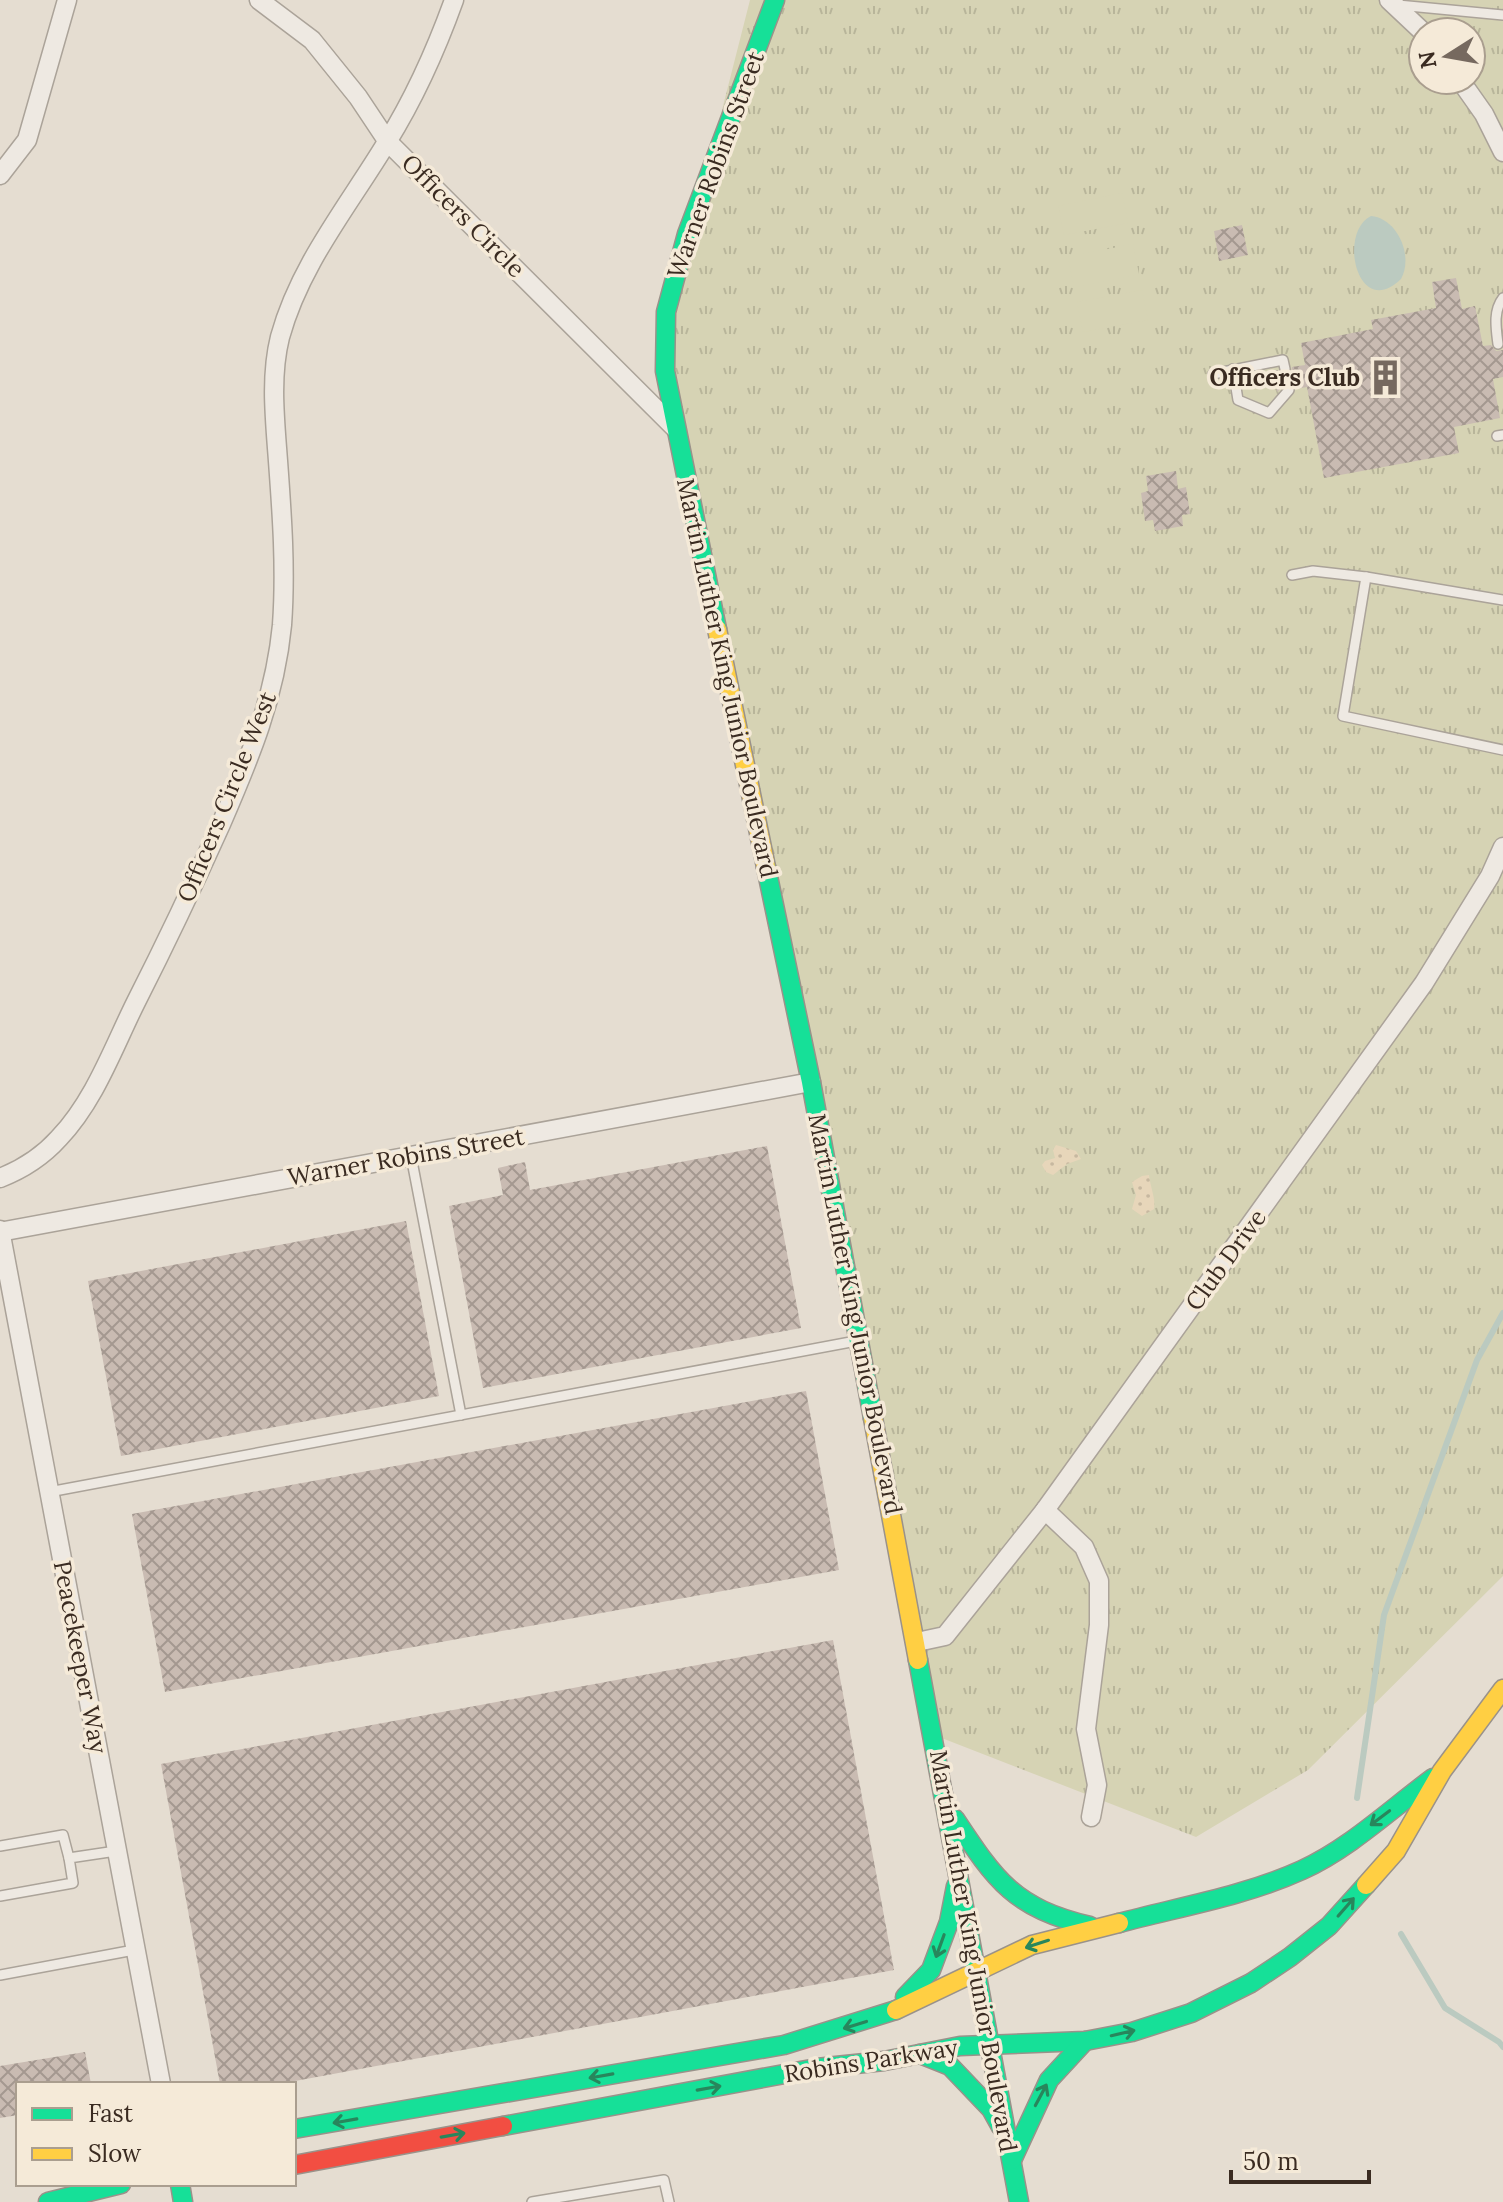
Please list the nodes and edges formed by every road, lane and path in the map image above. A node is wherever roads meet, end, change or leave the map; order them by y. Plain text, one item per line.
1 (67, 0) edge
2 (259, 0) edge
3 (454, 0) edge
4 (775, 0) edge
5 (1392, 2) edge
6 (1503, 15) edge
7 (1407, 17) edge
8 (1471, 96) edge
9 (388, 142) junction
10 (1503, 152) edge
11 (0, 175) edge
12 (1503, 298) edge
13 (1498, 344) dead end
14 (1233, 369) junction
15 (1285, 369) dead end
16 (1213, 374) dead end
17 (1289, 390) dead end
18 (675, 428) junction
19 (1292, 575) dead end
20 (1366, 577) junction
21 (1503, 600) edge
22 (1503, 750) edge
23 (1503, 847) edge
24 (811, 1082) junction
25 (411, 1156) junction
26 (0, 1178) edge
27 (0, 1231) edge
28 (859, 1340) junction
29 (461, 1415) junction
30 (49, 1492) junction
31 (1045, 1510) junction
32 (917, 1642) junction
33 (1503, 1689) edge
34 (1442, 1771) junction
35 (947, 1808) junction
36 (1091, 1817) dead end
37 (0, 1846) edge
38 (116, 1851) junction
39 (69, 1858) junction
40 (959, 1871) junction
41 (0, 1896) edge
42 (1098, 1928) junction
43 (134, 1950) junction
44 (977, 1969) junction
45 (0, 1975) edge
46 (888, 2014) junction
47 (1085, 2041) junction
48 (990, 2045) junction
49 (920, 2054) junction
50 (161, 2082) edge
51 (296, 2129) edge
52 (1007, 2137) junction
53 (1012, 2160) junction
54 (296, 2165) edge
55 (113, 2186) edge
56 (48, 2202) edge
57 (532, 2202) edge
58 (669, 2202) edge
59 (1019, 2202) edge

1 - 11 street
2 - 9 street, Officers Circle
3 - 9 street, Officers Circle West
4 - 18 street, Warner Robins Street
5 - 6 lane
5 - 7 street
8 - 10 street
9 - 18 street, Officers Circle
9 - 26 street, Officers Circle West
12 - 13 lane
14 - 15 lane
14 - 16 lane
14 - 17 lane
18 - 24 street, Martin Luther King Junior Boulevard
19 - 20 lane
20 - 21 lane
20 - 22 lane
23 - 31 street, Club Drive
24 - 25 street, Warner Robins Street
24 - 28 street, Martin Luther King Junior Boulevard
25 - 27 street, Warner Robins Street
25 - 29 lane
27 - 30 street, Peacekeeper Way
28 - 29 lane
28 - 32 street, Martin Luther King Junior Boulevard
29 - 30 lane
30 - 38 street, Peacekeeper Way
31 - 32 street, Club Drive
31 - 36 street
32 - 35 street, Martin Luther King Junior Boulevard
33 - 34 street, Robins Parkway
34 -> 42 street, Robins Parkway
47 -> 34 street, Robins Parkway
35 - 40 street, Martin Luther King Junior Boulevard
35 - 42 street
37 - 39 lane
38 - 39 lane
38 - 43 street, Peacekeeper Way
39 - 41 lane
40 - 44 street, Martin Luther King Junior Boulevard
40 -> 46 street
42 -> 44 street, Robins Parkway
43 - 45 lane
43 - 50 street, Peacekeeper Way
44 - 46 street, Robins Parkway
44 - 48 street, Martin Luther King Junior Boulevard
46 -> 51 street, Robins Parkway
47 - 48 street, Robins Parkway
53 -> 47 street
48 - 49 street, Robins Parkway
48 - 52 street, Martin Luther King Junior Boulevard
49 - 52 street
54 -> 49 street, Robins Parkway
52 - 53 street, Martin Luther King Junior Boulevard
53 - 59 street, Martin Luther King Junior Boulevard
55 - 56 street
57 - 58 lane

